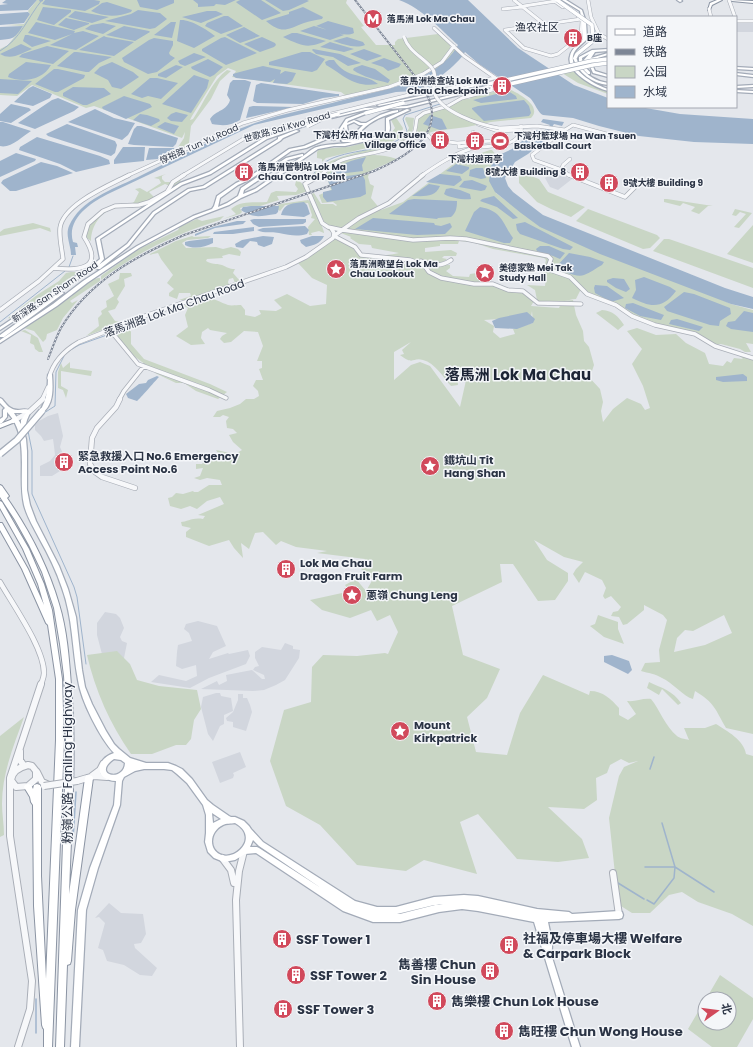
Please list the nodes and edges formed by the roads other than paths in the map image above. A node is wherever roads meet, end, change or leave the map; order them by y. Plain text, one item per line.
1 (516, 0) edge
2 (555, 0) edge
3 (564, 0) edge
4 (588, 0) edge
5 (719, 0) edge
6 (731, 0) edge
7 (753, 2) edge
8 (523, 6) junction
9 (503, 9) dead end
10 (708, 9) joint
11 (711, 16) edge
12 (735, 16) edge
13 (581, 19) junction
14 (737, 19) edge
15 (753, 20) edge
16 (544, 24) junction
17 (434, 28) dead end
18 (404, 37) dead end
19 (607, 38) edge
20 (455, 47) junction
21 (590, 57) junction
22 (607, 57) edge
23 (607, 57) edge
24 (607, 57) edge
25 (573, 67) junction
26 (737, 68) edge
27 (753, 69) edge
28 (589, 73) junction
29 (737, 74) edge
30 (753, 76) edge
31 (494, 78) junction
32 (607, 78) edge
33 (607, 78) edge
34 (489, 85) junction
35 (607, 85) edge
36 (607, 85) edge
37 (737, 86) edge
38 (753, 86) edge
39 (607, 90) edge
40 (737, 91) edge
41 (753, 92) edge
42 (380, 105) junction
43 (444, 107) junction
44 (408, 110) junction
45 (366, 111) junction
46 (345, 123) junction
47 (366, 124) junction
48 (537, 126) junction
49 (520, 129) junction
50 (565, 130) junction
51 (473, 132) dead end
52 (614, 136) dead end
53 (282, 137) junction
54 (411, 137) junction
55 (343, 141) junction
56 (492, 141) dead end
57 (477, 142) junction
58 (459, 143) junction
59 (317, 148) junction
60 (474, 148) junction
61 (570, 159) dead end
62 (562, 170) junction
63 (634, 188) dead end
64 (240, 197) junction
65 (214, 210) junction
66 (149, 217) junction
67 (331, 228) junction
68 (342, 230) junction
69 (334, 236) junction
70 (396, 258) junction
71 (451, 260) dead end
72 (54, 268) junction
73 (56, 293) junction
74 (581, 304) dead end
75 (0, 310) edge
76 (22, 321) junction
77 (0, 329) edge
78 (110, 330) junction
79 (0, 334) edge
80 (0, 337) edge
81 (0, 342) edge
82 (753, 358) edge
83 (144, 366) junction
84 (50, 375) junction
85 (226, 398) dead end
86 (0, 400) edge
87 (0, 404) edge
88 (7, 410) junction
89 (28, 412) junction
90 (14, 419) junction
91 (0, 422) edge
92 (0, 426) edge
93 (22, 434) junction
94 (0, 454) edge
95 (0, 487) edge
96 (135, 488) dead end
97 (0, 493) edge
98 (0, 504) edge
99 (0, 510) edge
100 (0, 525) edge
101 (13, 526) junction
102 (23, 528) junction
103 (0, 582) edge
104 (52, 628) junction
105 (21, 741) junction
106 (110, 746) junction
107 (121, 756) junction
108 (105, 762) junction
109 (24, 766) junction
110 (144, 766) junction
111 (36, 771) junction
112 (123, 775) junction
113 (109, 777) junction
114 (10, 778) junction
115 (89, 778) junction
116 (38, 786) junction
117 (19, 788) junction
118 (118, 789) junction
119 (9, 794) junction
120 (206, 803) junction
121 (230, 820) junction
122 (249, 832) junction
123 (210, 834) junction
124 (244, 851) junction
125 (222, 858) junction
126 (613, 873) dead end
127 (235, 889) junction
128 (539, 915) junction
129 (619, 915) joint
130 (60, 1034) junction
131 (18, 1047) edge
132 (48, 1047) edge
133 (60, 1047) edge
134 (75, 1047) edge
135 (240, 1047) edge
136 (576, 1047) edge

1 - 8 street
2 - 8 street
2 - 13 street
2 - 25 main road, bridge
3 - 25 main road
4 - 19 street
5 - 10 highway
6 - 7 highway
6 - 12 street
8 - 9 street
8 - 16 street
10 - 11 street
13 - 16 street
13 - 16 street
14 - 15 street
17 - 20 street
18 - 49 street, bridge
20 - 31 street
20 - 72 street, 惇裕路 Tun Yu Road
21 - 23 main road, bridge
21 - 25 main road, bridge
21 - 28 main road
21 - 32 main road
22 - 25 main road, bridge
24 - 28 main road
25 - 28 main road
25 - 34 main road, bridge
25 - 34 main road, bridge
25 - 35 main road
25 - 36 main road
25 - 39 main road
26 - 27 main road
28 - 33 main road
29 - 30 main road
31 - 43 street
31 - 72 street, 世歌路 Sai Kwo Road
34 - 42 main road, 新深路 San Sham Road
34 - 44 main road, 新深路 San Sham Road
34 - 45 main road, 新深路 San Sham Road, bridge
34 - 45 main road, 新深路 San Sham Road
37 - 38 main road
40 - 41 main road
42 - 45 main road, 新深路 San Sham Road
42 - 53 main road, 新深路 San Sham Road, bridge
43 - 49 street
43 - 54 street
44 - 47 main road, 新深路 San Sham Road
44 - 59 main road, 新深路 San Sham Road
45 - 46 main road, 新深路 San Sham Road
45 - 73 main road, 新深路 San Sham Road
46 - 64 main road
46 - 65 main road, 新深路 San Sham Road
47 - 55 main road, 新深路 San Sham Road
47 - 55 main road, 新深路 San Sham Road
48 - 49 street
48 - 49 street
48 - 50 street
49 - 60 street
50 - 52 street
50 - 62 street
51 - 57 street
53 - 66 main road, 新深路 San Sham Road
53 - 66 main road, 新深路 San Sham Road
54 - 58 street
54 - 67 street
55 - 59 main road, 新深路 San Sham Road
56 - 57 street
57 - 58 street
58 - 60 street
59 - 64 main road, 新深路 San Sham Road
60 - 68 street, 落馬洲路 Lok Ma Chau Road
61 - 62 street
62 - 63 street
64 - 65 main road, 新深路 San Sham Road
65 - 81 main road, 新深路 San Sham Road
66 - 76 main road, 新深路 San Sham Road
67 - 68 street
67 - 69 street
68 - 69 street, 落馬洲路 Lok Ma Chau Road
68 - 82 street
69 - 70 street
69 - 78 street, 落馬洲路 Lok Ma Chau Road
70 - 71 street
70 - 74 street
72 - 75 street, 惇裕路 Tun Yu Road
73 - 77 main road, 新深路 San Sham Road
73 - 79 main road
76 - 79 main road
76 - 80 main road, 新深路 San Sham Road
78 - 83 street
78 - 84 street, 落馬洲路 Lok Ma Chau Road
83 - 85 street
83 - 96 street
84 - 89 street, 落馬洲路 Lok Ma Chau Road
84 - 94 main road, bridge
86 - 88 main road
87 - 88 main road
88 - 89 main road
88 - 90 main road
88 - 91 main road
89 - 90 street, 落馬洲路 Lok Ma Chau Road
89 - 93 main road
90 - 91 main road
90 - 92 highway
90 - 93 main road
93 - 106 main road
95 - 102 highway
97 - 102 highway, 粉嶺公路 Fanling Highway
98 - 101 highway, 粉嶺公路 Fanling Highway
99 - 101 highway
100 - 104 highway
101 - 104 highway, 粉嶺公路 Fanling Highway
102 - 130 highway, 粉嶺公路 Fanling Highway
103 - 105 street
104 - 132 highway, 粉嶺公路 Fanling Highway
105 - 109 street
105 - 114 street
106 - 107 main road
106 - 108 main road
107 - 108 main road
107 - 110 main road
107 - 112 main road
108 - 113 main road
108 - 115 street
109 - 111 street
109 - 114 street
110 - 112 main road
110 - 120 main road
111 - 116 street
111 - 116 street
112 - 113 main road
112 - 118 main road
113 - 115 street
113 - 118 main road
114 - 117 street
114 - 119 street
115 - 116 street, bridge
115 - 130 highway
116 - 117 street
116 - 119 street
116 - 132 highway
117 - 119 street
118 - 134 main road
119 - 131 street
120 - 121 main road
120 - 123 main road
121 - 122 main road
121 - 123 main road
122 - 124 main road
122 - 128 main road
123 - 125 main road
124 - 125 main road
124 - 127 street
124 - 128 main road
125 - 127 street
126 - 129 street
127 - 135 street
128 - 129 main road
128 - 136 main road
130 - 133 highway, 粉嶺公路 Fanling Highway

